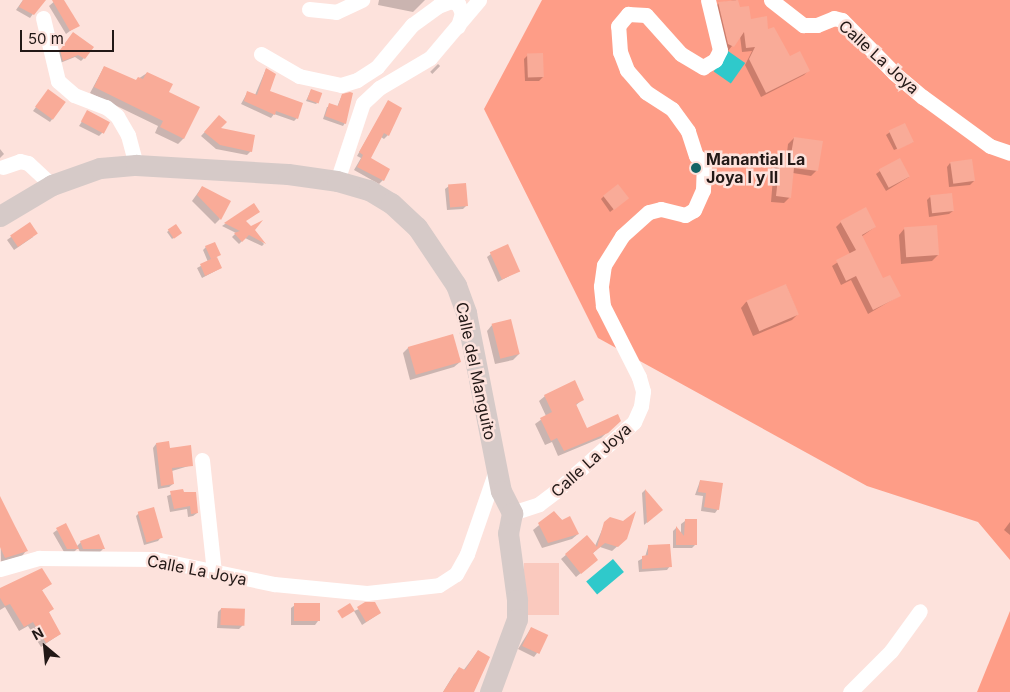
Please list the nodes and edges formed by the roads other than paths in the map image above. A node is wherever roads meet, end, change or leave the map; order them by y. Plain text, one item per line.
1 (362, 0) edge
2 (479, 0) edge
3 (708, 0) edge
4 (771, 0) edge
5 (309, 9) dead end
6 (43, 18) dead end
7 (458, 26) junction
8 (260, 54) dead end
9 (1010, 153) edge
10 (136, 165) junction
11 (3, 167) dead end
12 (337, 181) junction
13 (52, 185) junction
14 (0, 216) edge
15 (202, 460) dead end
16 (497, 467) junction
17 (512, 512) junction
18 (0, 569) edge
19 (214, 573) junction
20 (920, 610) dead end
21 (490, 692) edge
22 (850, 692) edge

1 - 5 street
2 - 7 street
3 - 17 street, Calle La Joya
4 - 9 street, Calle La Joya
6 - 10 street
7 - 8 street
7 - 12 street
10 - 12 main road, Calle del Manguito
10 - 13 main road, Calle del Manguito
11 - 13 street
12 - 16 main road, Calle del Manguito
13 - 14 main road, Calle del Manguito
15 - 19 street
16 - 17 main road, Calle del Manguito
16 - 19 street, Calle La Joya
17 - 21 main road
18 - 19 street, Calle La Joya
20 - 22 street

